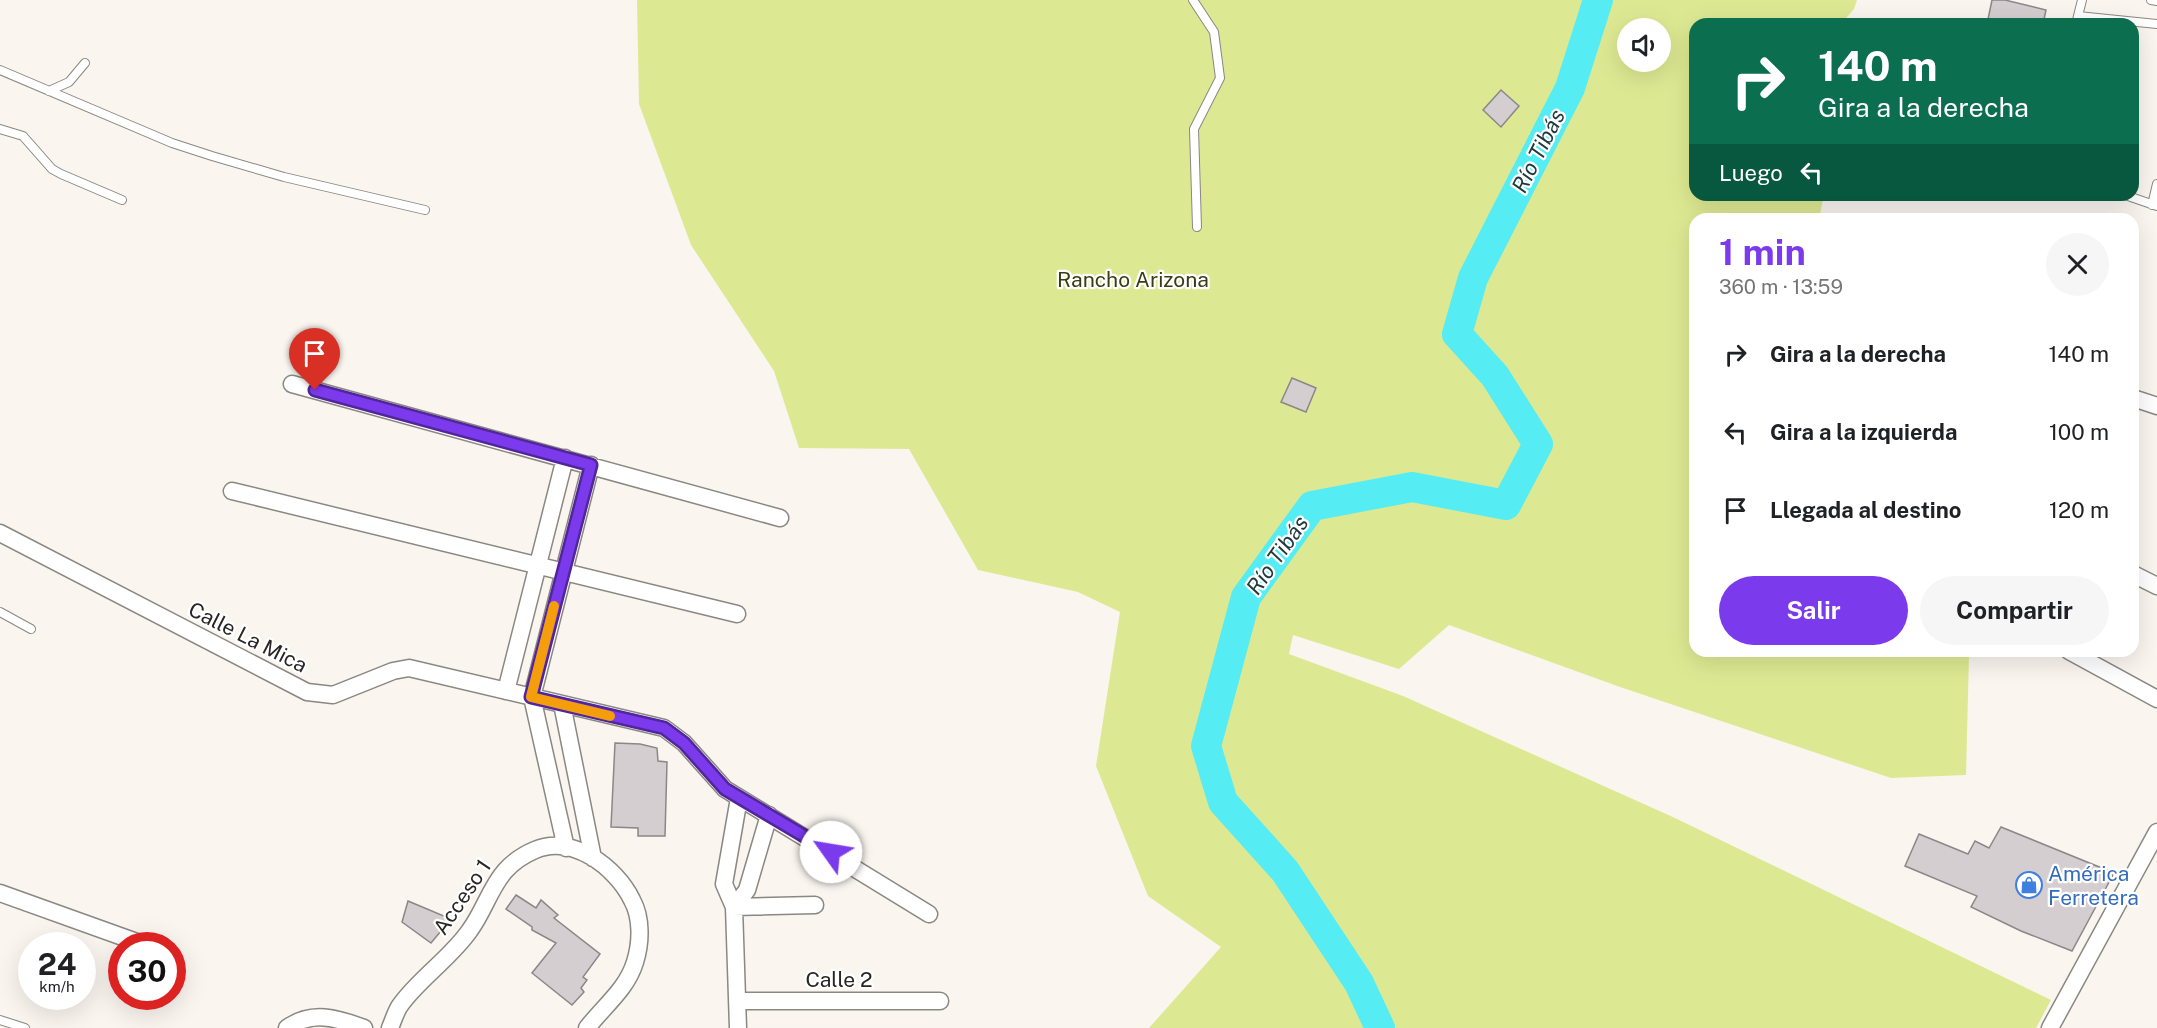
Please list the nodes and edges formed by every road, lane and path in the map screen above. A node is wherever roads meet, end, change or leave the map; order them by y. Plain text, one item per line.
1 (1193, 0) edge
2 (2082, 0) edge
3 (2151, 0) edge
4 (2157, 1) edge
5 (2078, 18) edge
6 (2139, 23) edge
7 (2157, 24) edge
8 (85, 63) dead end
9 (0, 70) edge
10 (49, 91) junction
11 (0, 129) edge
12 (2157, 184) edge
13 (122, 200) dead end
14 (2139, 200) edge
15 (2155, 205) edge
16 (425, 210) dead end
17 (1197, 227) dead end
18 (292, 384) dead end
19 (2139, 400) edge
20 (2157, 406) edge
21 (565, 458) junction
22 (591, 465) junction
23 (232, 491) dead end
24 (780, 518) dead end
25 (0, 532) edge
26 (538, 564) junction
27 (562, 570) junction
28 (2139, 577) edge
29 (2157, 586) edge
30 (0, 612) edge
31 (737, 614) dead end
32 (31, 629) dead end
33 (2080, 657) edge
34 (506, 691) junction
35 (531, 697) junction
36 (2157, 699) edge
37 (562, 704) junction
38 (739, 798) junction
39 (769, 815) junction
40 (2157, 832) edge
41 (566, 848) junction
42 (593, 858) junction
43 (0, 893) edge
44 (815, 905) dead end
45 (734, 907) junction
46 (929, 914) dead end
47 (109, 932) edge
48 (738, 1001) junction
49 (940, 1001) dead end
50 (0, 1020) edge
51 (25, 1028) edge
52 (287, 1028) edge
53 (363, 1028) edge
54 (390, 1028) edge
55 (587, 1028) edge
56 (738, 1028) edge
57 (2050, 1028) edge

1 - 17 lane
2 - 5 lane
3 - 4 lane
6 - 7 lane
8 - 10 lane
9 - 10 lane
10 - 16 lane
11 - 13 lane
12 - 15 lane
14 - 15 lane
18 - 21 street
19 - 20 street
21 - 22 street
21 - 26 street
22 - 24 street
22 - 27 street
23 - 26 street
25 - 34 street, Calle La Mica
26 - 27 street
26 - 34 street
27 - 31 street
27 - 35 street
28 - 29 street
30 - 32 lane
33 - 36 street
34 - 35 street, Calle La Mica
35 - 37 street, Calle La Mica
35 - 41 street
37 - 38 street, Calle La Mica
37 - 42 street
38 - 39 street, Calle La Mica
38 - 45 street
39 - 45 street
39 - 46 street, Calle La Mica
40 - 57 street
41 - 42 street, Acceso 1
41 - 54 street, Acceso 1
42 - 55 street, Acceso 1
43 - 47 street
44 - 45 street
45 - 48 street
48 - 49 street, Calle 2
48 - 56 street
50 - 51 lane
52 - 53 street

